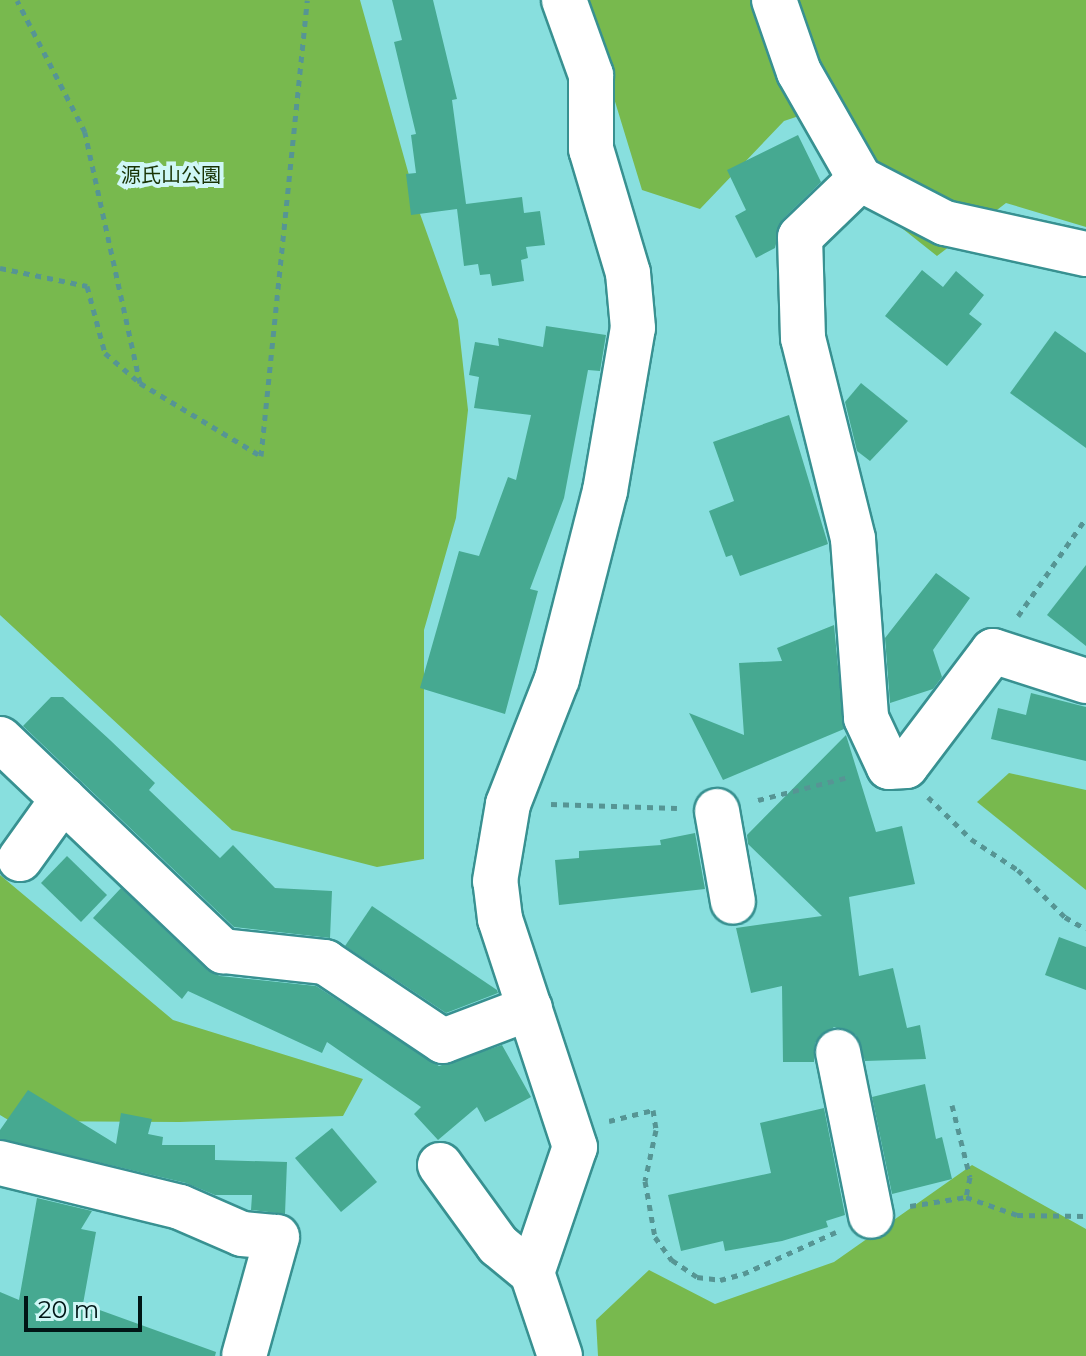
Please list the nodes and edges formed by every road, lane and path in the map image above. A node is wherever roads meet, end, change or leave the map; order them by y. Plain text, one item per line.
1 (17, 0) edge
2 (307, 0) edge
3 (564, 0) edge
4 (774, 0) edge
5 (860, 179) junction
6 (1086, 254) edge
7 (0, 268) edge
8 (140, 383) junction
9 (1086, 518) edge
10 (993, 651) junction
11 (1086, 681) edge
12 (0, 739) edge
13 (906, 766) junction
14 (63, 799) junction
15 (717, 811) dead end
16 (20, 859) dead end
17 (733, 902) dead end
18 (1086, 929) edge
19 (530, 1008) junction
20 (838, 1052) dead end
21 (952, 1105) dead end
22 (573, 1139) junction
23 (0, 1163) edge
24 (440, 1165) dead end
25 (966, 1197) junction
26 (871, 1216) junction
27 (1086, 1216) edge
28 (532, 1273) junction
29 (244, 1356) edge
30 (560, 1356) edge

1 - 8 path
2 - 8 path
3 - 19 street
4 - 5 street
5 - 6 street
5 - 13 street
7 - 8 path
9 - 10 path
10 - 11 street
10 - 13 street
12 - 14 street
13 - 18 path
14 - 16 street
14 - 19 street
15 - 17 street
19 - 22 street
20 - 26 street
21 - 25 path
22 - 26 path
22 - 28 street
23 - 29 street
24 - 28 street
25 - 26 path
25 - 27 path
28 - 30 street

